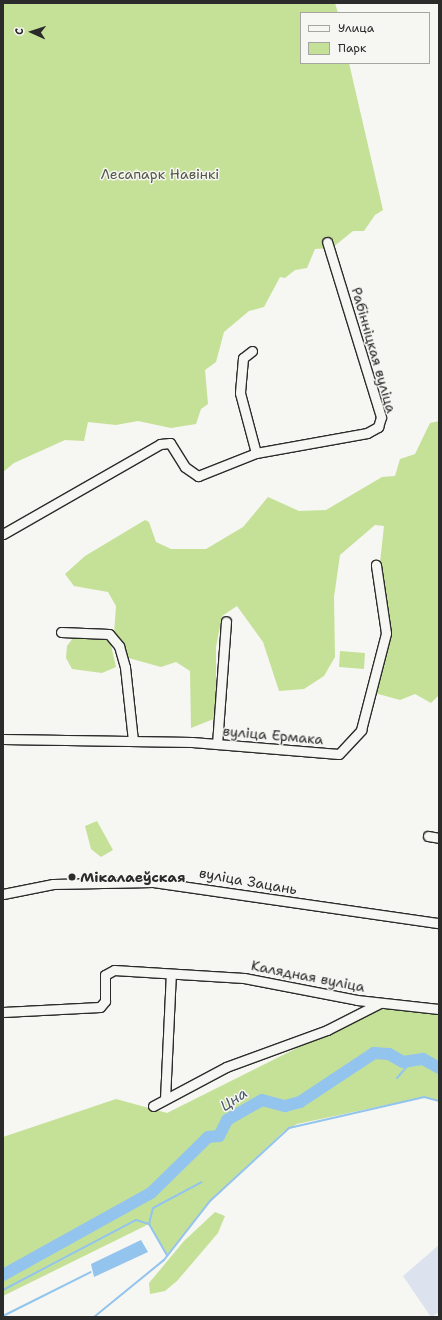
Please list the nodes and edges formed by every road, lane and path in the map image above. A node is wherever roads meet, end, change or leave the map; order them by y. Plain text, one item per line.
1 (327, 242) dead end
2 (252, 351) dead end
3 (256, 453) junction
4 (3, 534) edge
5 (376, 565) dead end
6 (226, 621) dead end
7 (61, 632) dead end
8 (3, 740) edge
9 (132, 741) junction
10 (217, 744) junction
11 (428, 836) dead end
12 (439, 838) edge
13 (3, 894) edge
14 (439, 923) edge
15 (171, 974) junction
16 (380, 1003) junction
17 (439, 1009) edge
18 (3, 1012) edge
19 (165, 1099) junction
20 (153, 1106) dead end

1 - 3 street, Рабінніцкая вуліца
2 - 3 street
3 - 4 street, Рабінніцкая вуліца
5 - 10 street, вуліца Ермака
6 - 10 street
7 - 9 street
8 - 9 street, вуліца Ермака
9 - 10 street, вуліца Ермака
11 - 12 street
13 - 14 street, вуліца Зацань
15 - 16 street, Калядная вуліца
15 - 18 street, Калядная вуліца
15 - 19 street
16 - 17 street, Калядная вуліца
16 - 19 street
19 - 20 street

